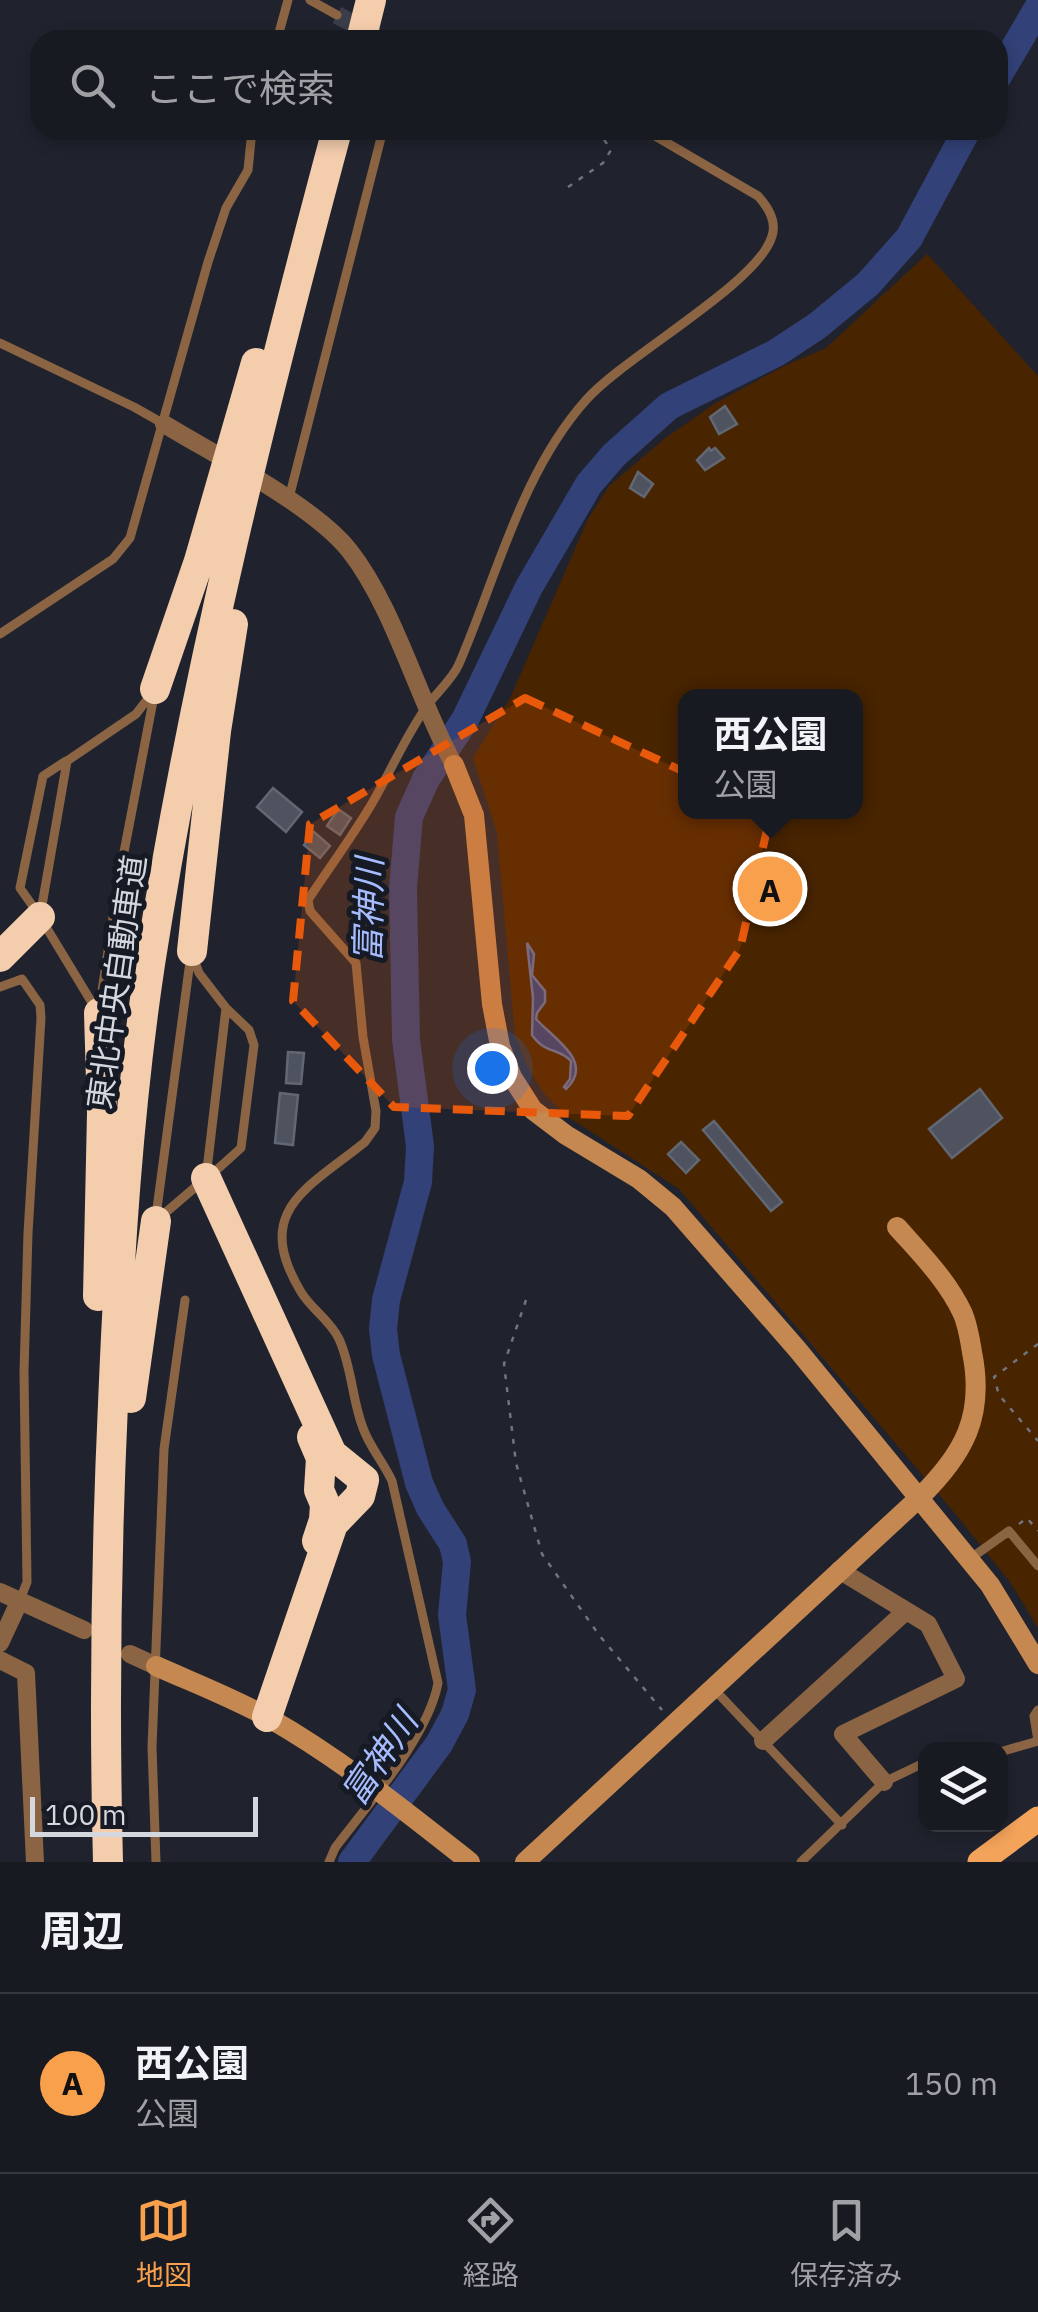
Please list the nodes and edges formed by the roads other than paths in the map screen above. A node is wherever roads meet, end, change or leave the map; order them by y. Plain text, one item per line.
1 (288, 0) edge
2 (310, 0) edge
3 (372, 0) edge
4 (337, 15) tunnel mouth
5 (280, 30) edge
6 (364, 30) edge
7 (251, 140) edge
8 (381, 140) edge
9 (662, 140) edge
10 (334, 142) edge
11 (0, 344) edge
12 (260, 406) junction
13 (164, 424) junction
14 (239, 499) junction
15 (289, 501) junction
16 (0, 634) edge
17 (155, 689) junction
18 (426, 707) junction
19 (67, 760) junction
20 (454, 765) joint
21 (34, 908) junction
22 (0, 937) edge
23 (192, 951) junction
24 (0, 958) edge
25 (0, 987) edge
26 (226, 1008) junction
27 (98, 1013) junction
28 (201, 1182) junction
29 (156, 1221) junction
30 (897, 1227) dead end
31 (184, 1300) dead end
32 (919, 1498) junction
33 (969, 1560) junction
34 (1038, 1566) edge
35 (840, 1570) junction
36 (0, 1592) edge
37 (20, 1600) junction
38 (906, 1611) junction
39 (94, 1620) junction
40 (0, 1643) edge
41 (130, 1654) dead end
42 (0, 1660) edge
43 (1038, 1664) edge
44 (156, 1666) junction
45 (712, 1687) junction
46 (1038, 1710) edge
47 (267, 1717) junction
48 (105, 1739) junction
49 (763, 1741) junction
50 (1008, 1749) edge
51 (918, 1766) edge
52 (884, 1782) junction
53 (380, 1790) junction
54 (1038, 1820) edge
55 (842, 1824) junction
56 (35, 1862) edge
57 (108, 1862) edge
58 (156, 1862) edge
59 (329, 1862) edge
60 (470, 1862) edge
61 (525, 1862) edge
62 (801, 1862) edge
63 (980, 1862) edge

1 - 5 lane
2 - 4 lane
3 - 6 highway
7 - 13 lane
8 - 15 lane
9 - 18 lane
10 - 12 highway, 東北中央自動車道
10 - 12 highway
11 - 13 lane
12 - 14 highway, 東北中央自動車道
13 - 15 street
13 - 16 lane
14 - 17 highway
14 - 23 highway
14 - 39 highway, 東北中央自動車道
15 - 18 street
17 - 19 lane
17 - 27 lane
18 - 20 street
18 - 53 lane
19 - 21 lane
19 - 21 lane
20 - 32 street
21 - 22 highway
21 - 24 highway
21 - 27 lane
23 - 26 lane
23 - 29 lane
25 - 37 lane
26 - 28 lane
26 - 28 lane
27 - 39 highway
28 - 29 lane
28 - 47 highway
28 - 47 highway
29 - 48 highway
30 - 32 street
31 - 44 lane
32 - 33 street
32 - 35 street
33 - 34 lane
33 - 43 street
35 - 38 street
35 - 45 street
36 - 37 street
37 - 39 street
37 - 40 street
38 - 49 street
38 - 52 street
39 - 48 highway, 東北中央自動車道
41 - 44 street
42 - 56 street
44 - 47 street
44 - 58 lane
45 - 49 lane
45 - 61 street
46 - 50 lane
47 - 53 street
48 - 57 highway, 東北中央自動車道
49 - 55 lane
51 - 52 lane
52 - 55 lane
53 - 59 lane
53 - 60 street
54 - 63 main road
55 - 62 lane

